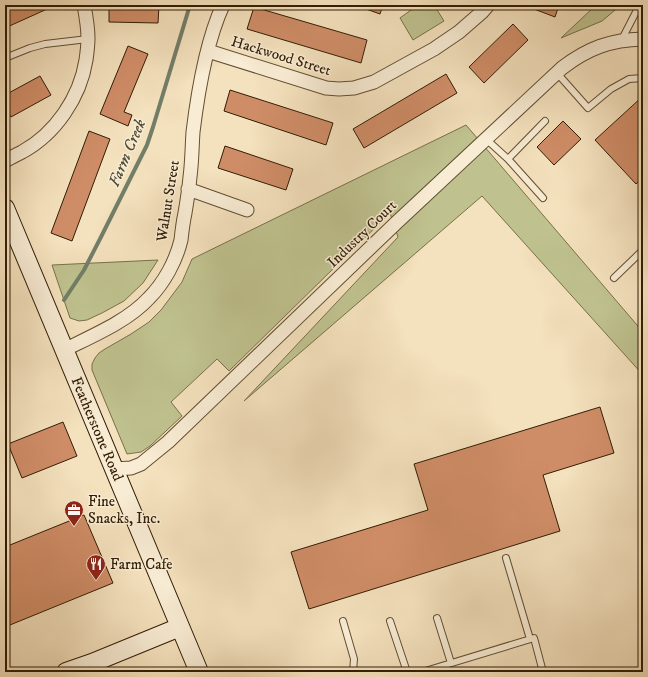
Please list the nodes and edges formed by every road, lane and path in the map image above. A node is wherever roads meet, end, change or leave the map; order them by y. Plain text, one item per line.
1 (84, 5) edge
2 (223, 5) edge
3 (488, 5) edge
4 (641, 5) edge
5 (88, 39) junction
6 (643, 39) edge
7 (621, 41) junction
8 (208, 51) junction
9 (5, 58) edge
10 (557, 73) junction
11 (643, 78) edge
12 (546, 121) dead end
13 (486, 139) junction
14 (508, 159) junction
15 (5, 161) edge
16 (188, 189) junction
17 (543, 198) dead end
18 (5, 208) edge
19 (247, 210) dead end
20 (643, 250) edge
21 (614, 278) dead end
22 (64, 350) junction
23 (114, 469) junction
24 (506, 558) dead end
25 (437, 618) dead end
26 (343, 621) dead end
27 (390, 621) dead end
28 (180, 627) junction
29 (530, 639) junction
30 (451, 663) junction
31 (66, 672) edge
32 (199, 672) edge
33 (352, 672) edge
34 (407, 672) edge
35 (422, 672) edge
36 (542, 672) edge

1 - 5 street
2 - 8 street, Walnut Street
3 - 8 street, Hackwood Street
4 - 7 lane
5 - 9 lane
5 - 15 street
6 - 7 street, Industry Court
7 - 10 street, Industry Court
8 - 16 street, Walnut Street
10 - 11 lane
10 - 13 street, Industry Court
12 - 14 lane
13 - 14 lane
13 - 23 street, Industry Court
14 - 17 lane
16 - 19 street
16 - 22 street, Walnut Street
18 - 22 street, Featherstone Road
20 - 21 lane
22 - 23 street, Featherstone Road
23 - 28 street, Featherstone Road
24 - 29 lane
25 - 30 lane
26 - 33 lane
27 - 34 lane
28 - 31 street
28 - 32 street, Featherstone Road
29 - 30 lane
29 - 36 lane
30 - 35 lane

